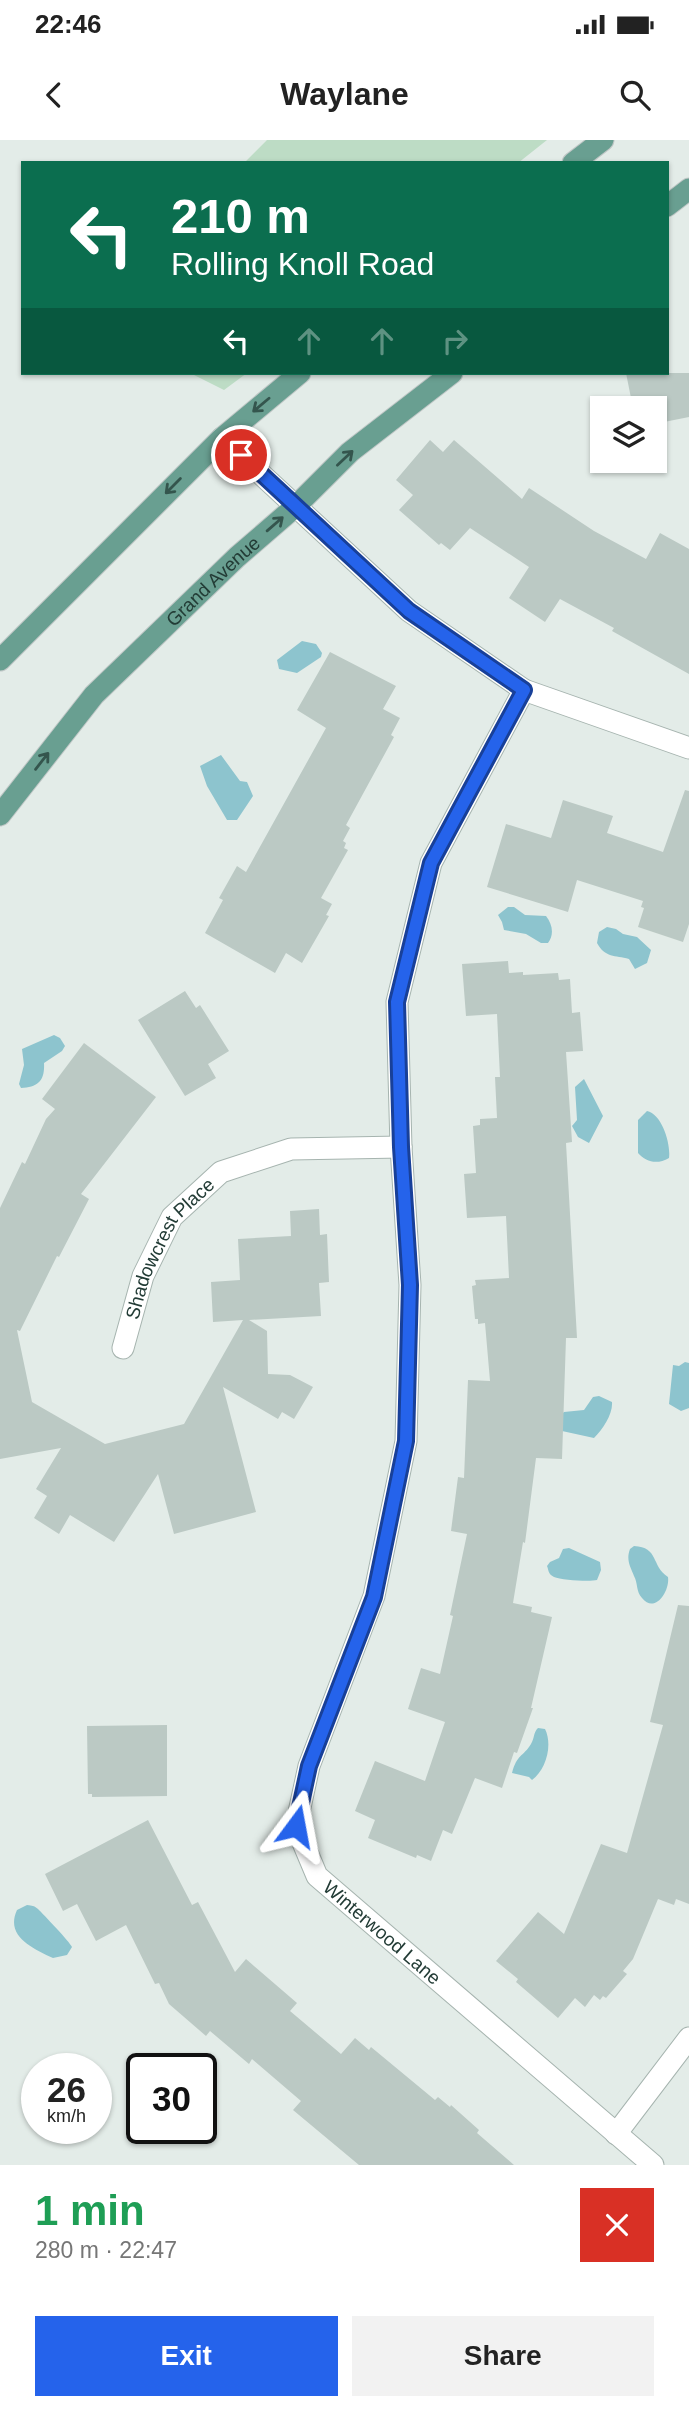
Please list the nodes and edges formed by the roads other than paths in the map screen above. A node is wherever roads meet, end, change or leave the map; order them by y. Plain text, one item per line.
1 (603, 140) edge
2 (576, 161) edge
3 (689, 189) edge
4 (669, 204) edge
5 (298, 375) edge
6 (449, 375) edge
7 (222, 438) junction
8 (296, 506) junction
9 (0, 660) edge
10 (524, 690) junction
11 (689, 748) edge
12 (0, 815) edge
13 (401, 1147) junction
14 (123, 1348) dead end
15 (689, 2038) edge
16 (617, 2134) junction
17 (653, 2165) edge

1 - 2 main road
3 - 4 main road
5 -> 7 main road
8 -> 6 main road, Grand Avenue
7 - 8 street
7 -> 9 main road
8 - 10 street
12 -> 8 main road, Grand Avenue
10 - 11 street
10 - 13 street, Winterwood Lane
13 - 14 street, Shadowcrest Place
13 - 16 street, Winterwood Lane
15 - 16 street
16 - 17 street, Winterwood Lane

